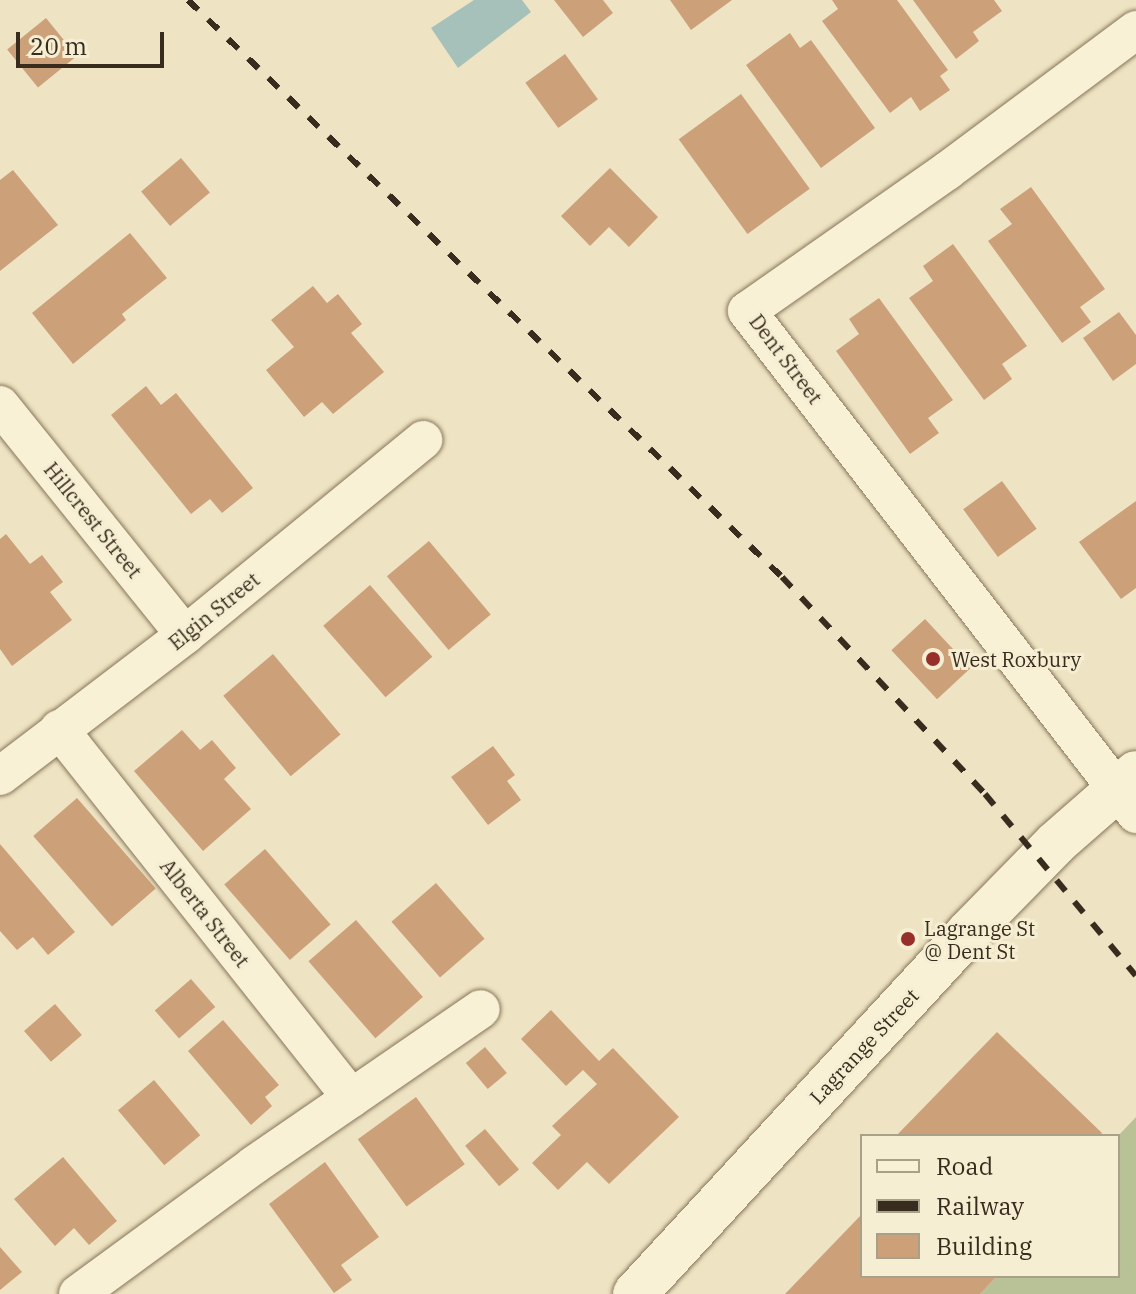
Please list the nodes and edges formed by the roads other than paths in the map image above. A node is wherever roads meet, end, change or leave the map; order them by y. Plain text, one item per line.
1 (1136, 30) edge
2 (0, 405) edge
3 (423, 440) dead end
4 (185, 635) junction
5 (59, 729) junction
6 (0, 776) edge
7 (1130, 791) edge
8 (481, 1009) dead end
9 (351, 1098) junction
10 (78, 1294) edge
11 (635, 1294) edge

1 - 7 street, Dent Street
2 - 4 street, Hillcrest Street
3 - 4 street, Elgin Street
4 - 5 street, Elgin Street
5 - 6 street, Elgin Street
5 - 9 street, Alberta Street
7 - 11 main road, Lagrange Street
8 - 9 street
9 - 10 street

